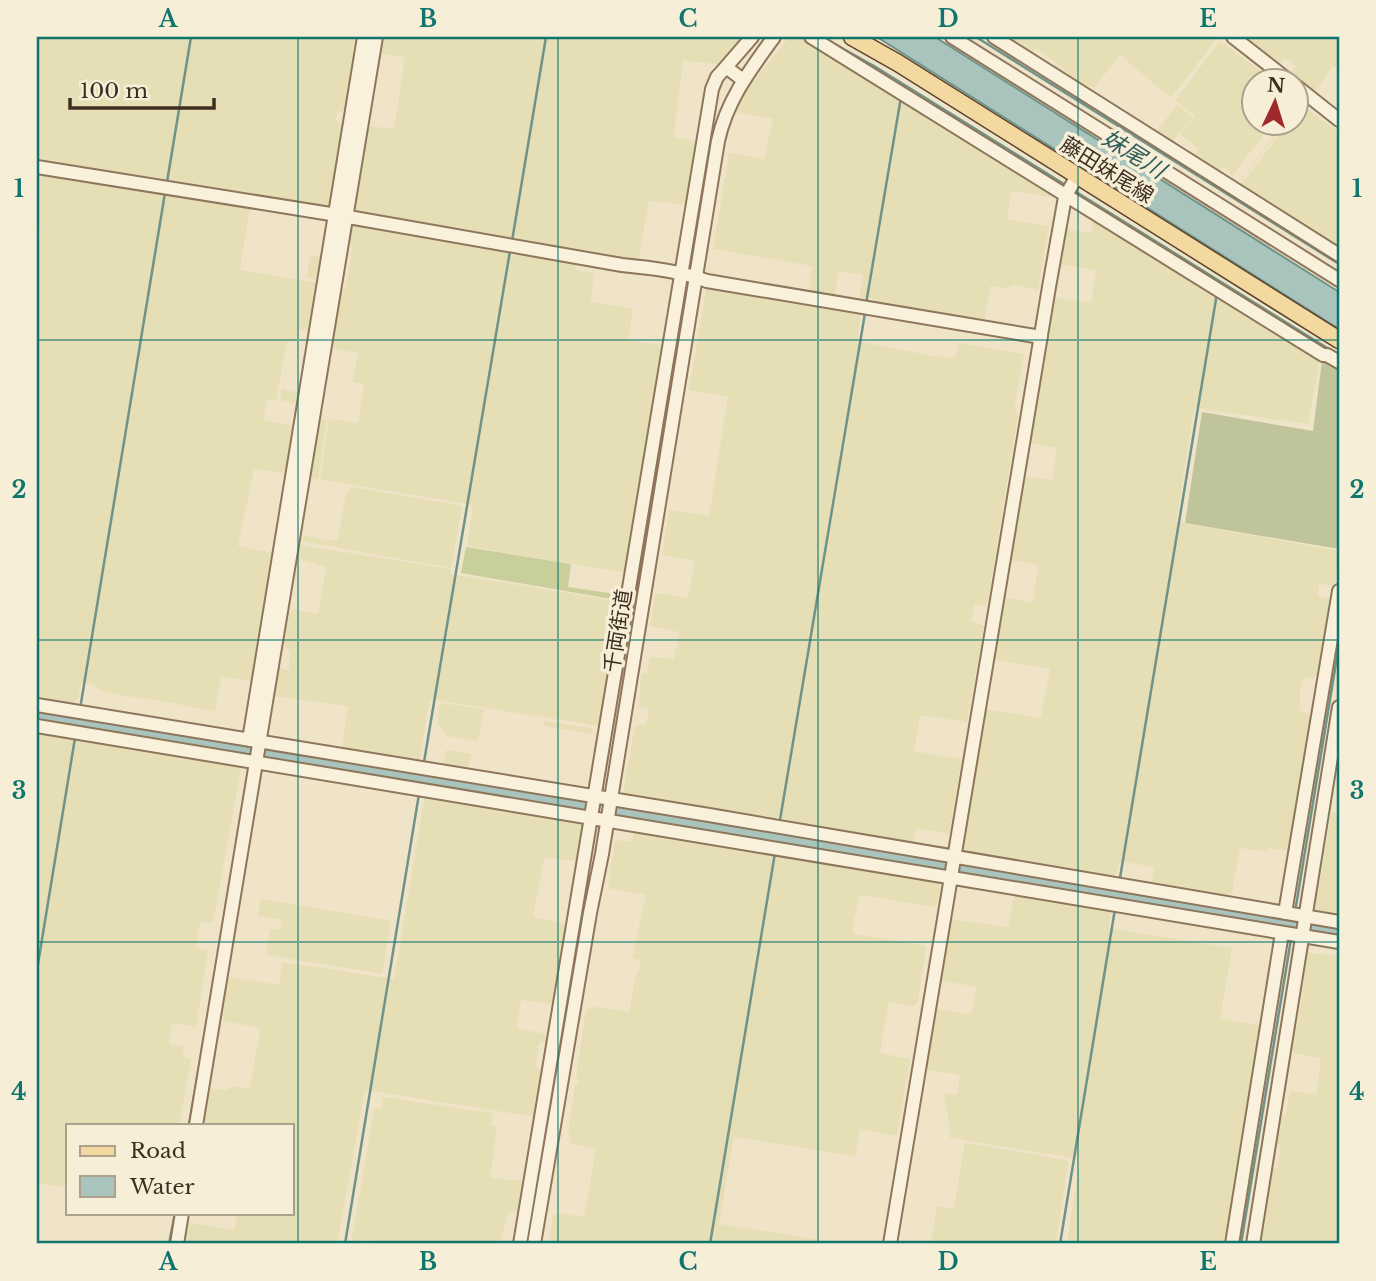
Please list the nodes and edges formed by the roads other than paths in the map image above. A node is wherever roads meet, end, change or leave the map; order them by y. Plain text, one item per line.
1 (364, 37) edge
2 (376, 37) edge
3 (752, 37) edge
4 (774, 37) edge
5 (811, 37) edge
6 (852, 37) edge
7 (952, 37) edge
8 (994, 37) edge
9 (1233, 37) edge
10 (1270, 66) edge
11 (1022, 67) junction
12 (732, 72) junction
13 (1310, 97) edge
14 (1339, 120) edge
15 (37, 167) edge
16 (1070, 186) junction
17 (340, 216) junction
18 (1339, 255) edge
19 (688, 275) junction
20 (1339, 280) edge
21 (1041, 337) junction
22 (1339, 340) edge
23 (1339, 362) edge
24 (1339, 591) edge
25 (1334, 652) edge
26 (37, 705) edge
27 (1339, 707) edge
28 (37, 726) edge
29 (81, 727) junction
30 (255, 753) junction
31 (417, 780) junction
32 (594, 795) junction
33 (610, 799) junction
34 (591, 817) junction
35 (607, 820) junction
36 (781, 838) junction
37 (954, 868) junction
38 (1124, 900) junction
39 (1285, 913) junction
40 (1339, 922) edge
41 (1297, 930) junction
42 (1339, 942) edge
43 (196, 1124) edge
44 (182, 1214) edge
45 (177, 1244) edge
46 (520, 1244) edge
47 (534, 1244) edge
48 (890, 1244) edge
49 (1232, 1244) edge
50 (1253, 1244) edge

1 - 17 street
2 - 17 street
3 - 12 street
4 - 12 street, 千両街道
5 - 16 street
6 - 16 main road, 藤田妹尾線
7 - 11 street
8 - 11 street
9 - 10 street
11 - 18 street
11 - 20 street
12 - 19 street, 千両街道
12 - 19 street
13 - 14 street
15 - 17 street
16 - 21 street
16 - 22 main road, 藤田妹尾線
16 - 23 street
17 - 19 street
17 - 30 street
19 - 21 street
19 - 32 street
19 - 33 street, 千両街道
21 - 37 street
24 - 25 street
25 - 39 street
26 - 29 street
27 - 41 street
28 - 29 street
29 - 30 street
29 - 30 street
30 - 31 street
30 - 31 street
30 - 43 street
31 - 32 street
31 - 34 street
32 - 33 street
32 - 34 street
33 - 35 street, 千両街道
33 - 36 street
34 - 35 street
34 - 46 street
35 - 36 street
35 - 47 street, 千両街道
36 - 37 street
36 - 37 street
37 - 38 street
37 - 38 street
37 - 48 street
38 - 39 street
38 - 41 street
39 - 41 street
40 - 41 street
41 - 42 street
41 - 49 street
41 - 50 street
44 - 45 street

